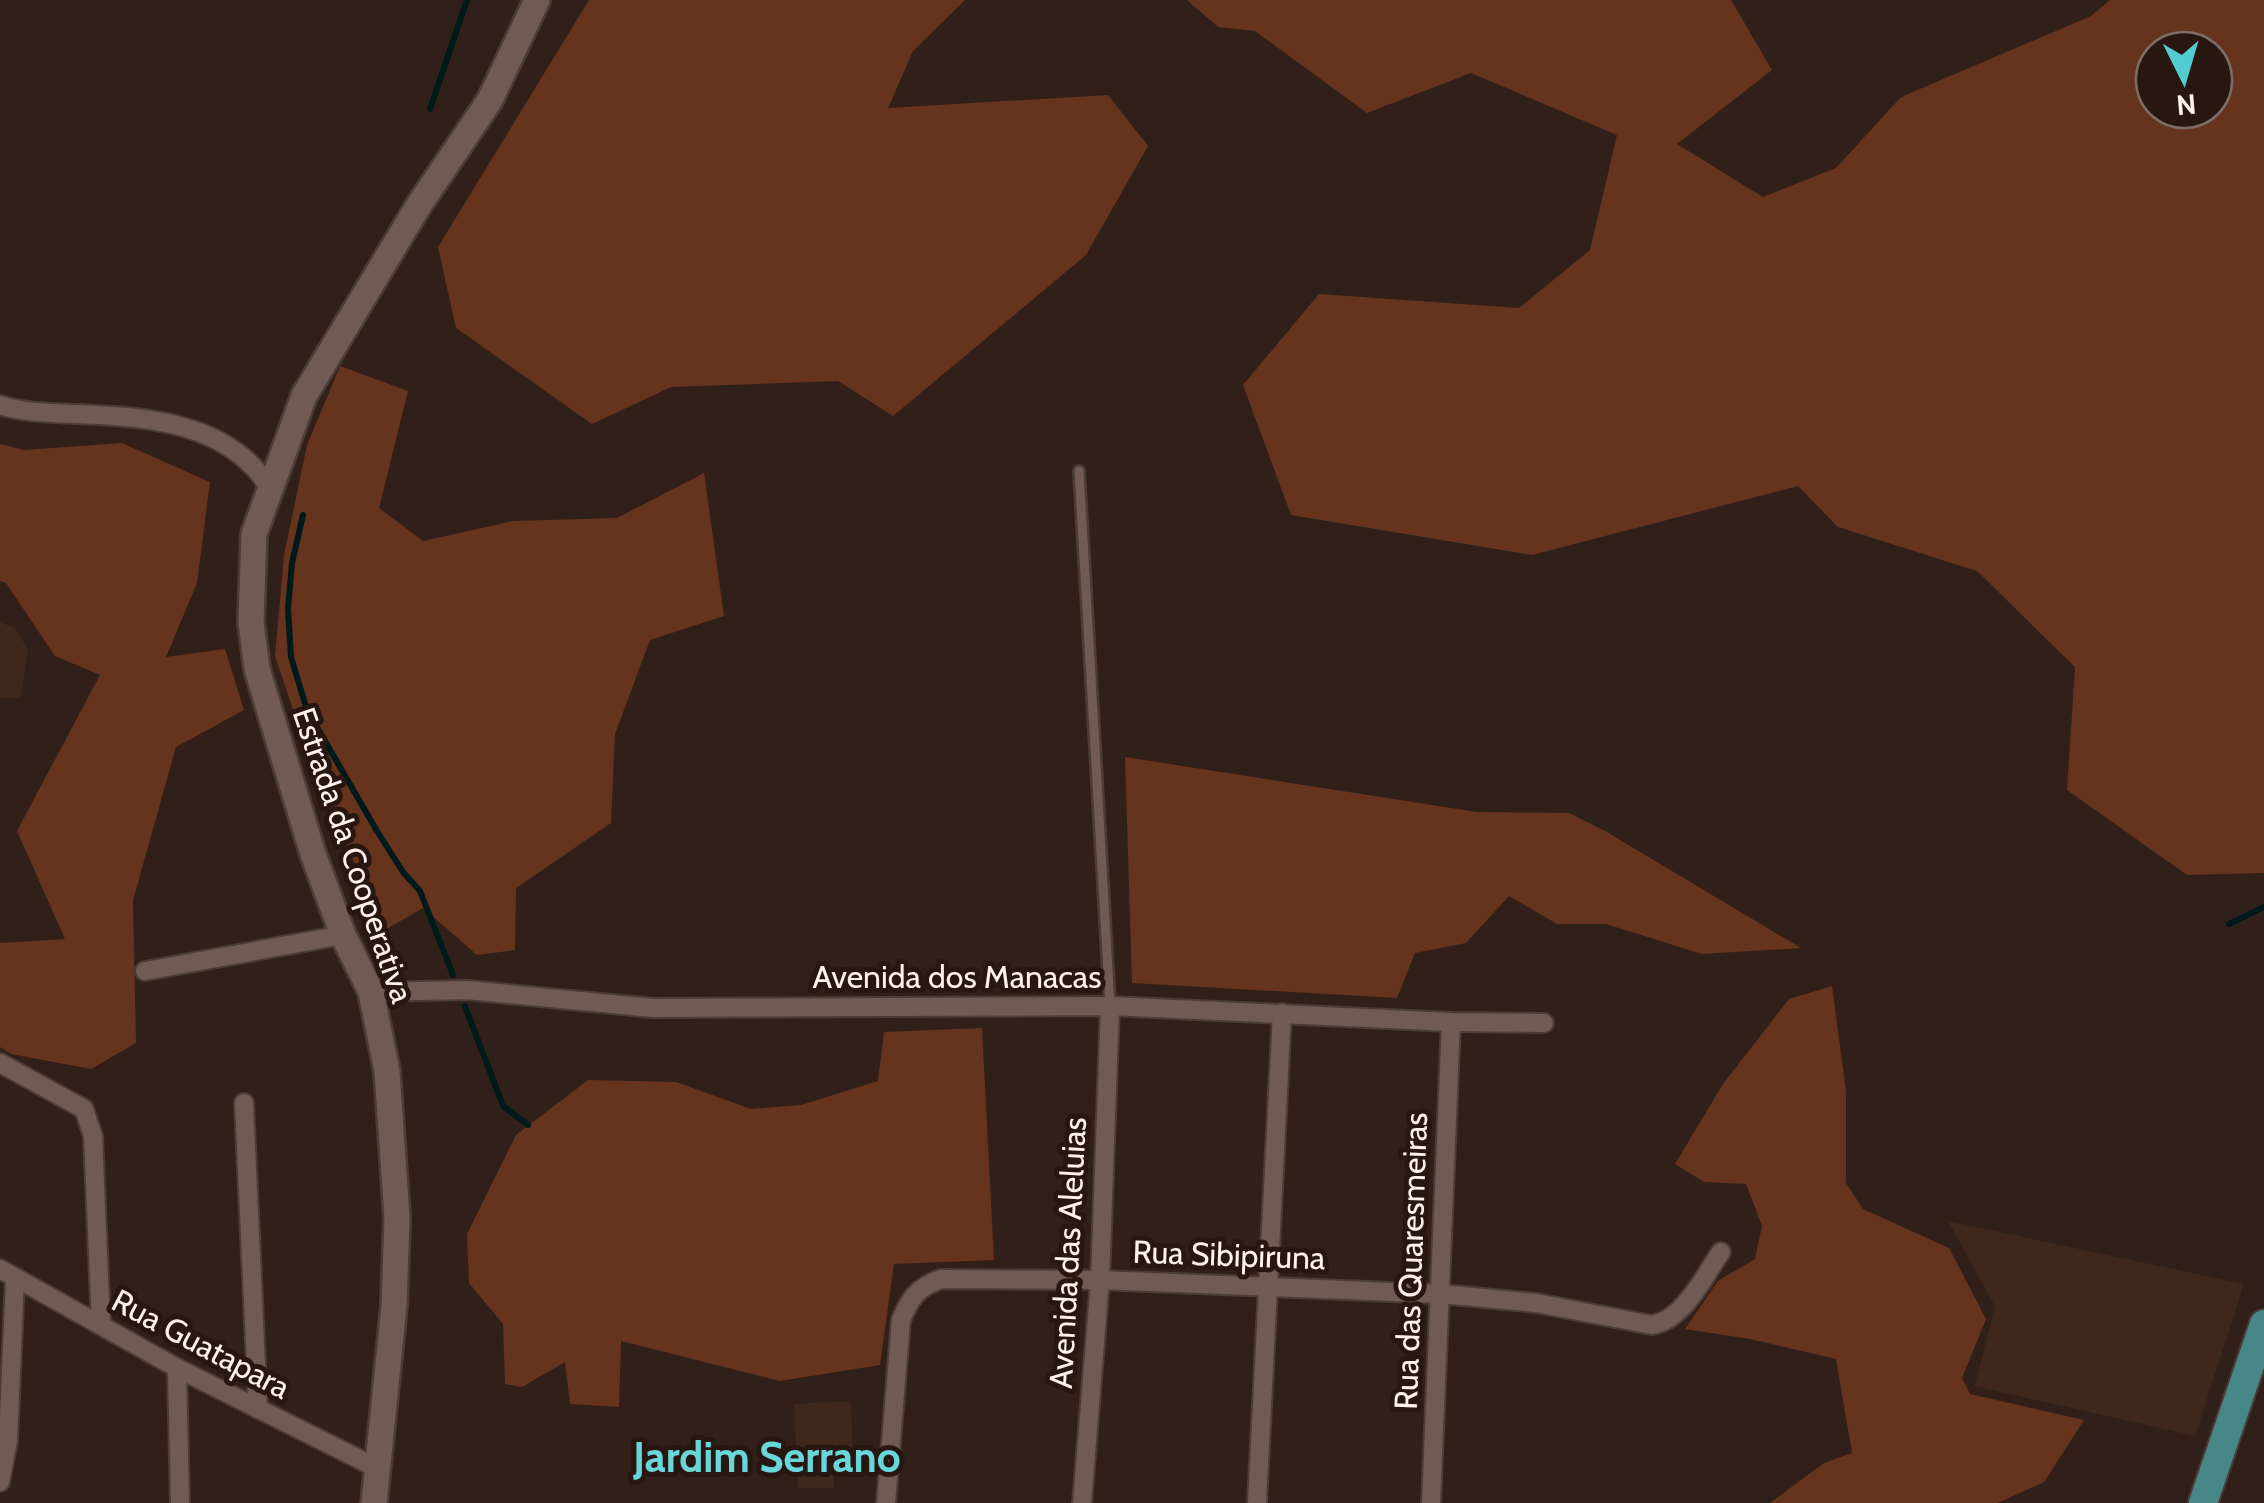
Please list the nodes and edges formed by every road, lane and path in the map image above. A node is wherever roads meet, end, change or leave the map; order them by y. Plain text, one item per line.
1 (537, 0) edge
2 (0, 405) edge
3 (1079, 470) dead end
4 (269, 487) junction
5 (344, 935) junction
6 (146, 971) dead end
7 (371, 992) junction
8 (1110, 1006) junction
9 (1282, 1014) junction
10 (1451, 1022) junction
11 (1544, 1023) dead end
12 (0, 1064) edge
13 (244, 1103) dead end
14 (1722, 1252) dead end
15 (7, 1274) edge
16 (1100, 1280) junction
17 (1267, 1287) junction
18 (1441, 1294) junction
19 (101, 1324) junction
20 (2264, 1324) edge
21 (177, 1368) junction
22 (258, 1409) junction
23 (376, 1468) junction
24 (0, 1482) edge
25 (180, 1503) edge
26 (374, 1503) edge
27 (886, 1503) edge
28 (1082, 1503) edge
29 (1258, 1503) edge
30 (1430, 1503) edge
31 (2203, 1503) edge

1 - 4 main road, Estrada da Cooperativa
2 - 4 street
3 - 8 lane
4 - 5 main road, Estrada da Cooperativa
5 - 6 street
5 - 7 main road, Estrada da Cooperativa
7 - 8 street, Avenida dos Manacas
7 - 23 main road, Estrada da Cooperativa
8 - 9 street, Avenida dos Manacas
8 - 16 street, Avenida das Aleluias
9 - 10 street, Avenida dos Manacas
9 - 17 street
10 - 11 street, Avenida dos Manacas
10 - 18 street, Rua das Quaresmeiras
12 - 19 street
13 - 22 street
14 - 18 street, Rua Sibipiruna
15 - 19 street, Rua Guatapara
15 - 24 street
16 - 17 street, Rua Sibipiruna
16 - 27 street, Rua Sibipiruna
16 - 28 street, Avenida das Aleluias
17 - 18 street, Rua Sibipiruna
17 - 29 street
18 - 30 street, Rua das Quaresmeiras
19 - 21 street, Rua Guatapara
20 - 31 main road
21 - 22 street, Rua Guatapara
21 - 25 street
22 - 23 street, Rua Guatapara
23 - 26 main road, Estrada da Cooperativa

